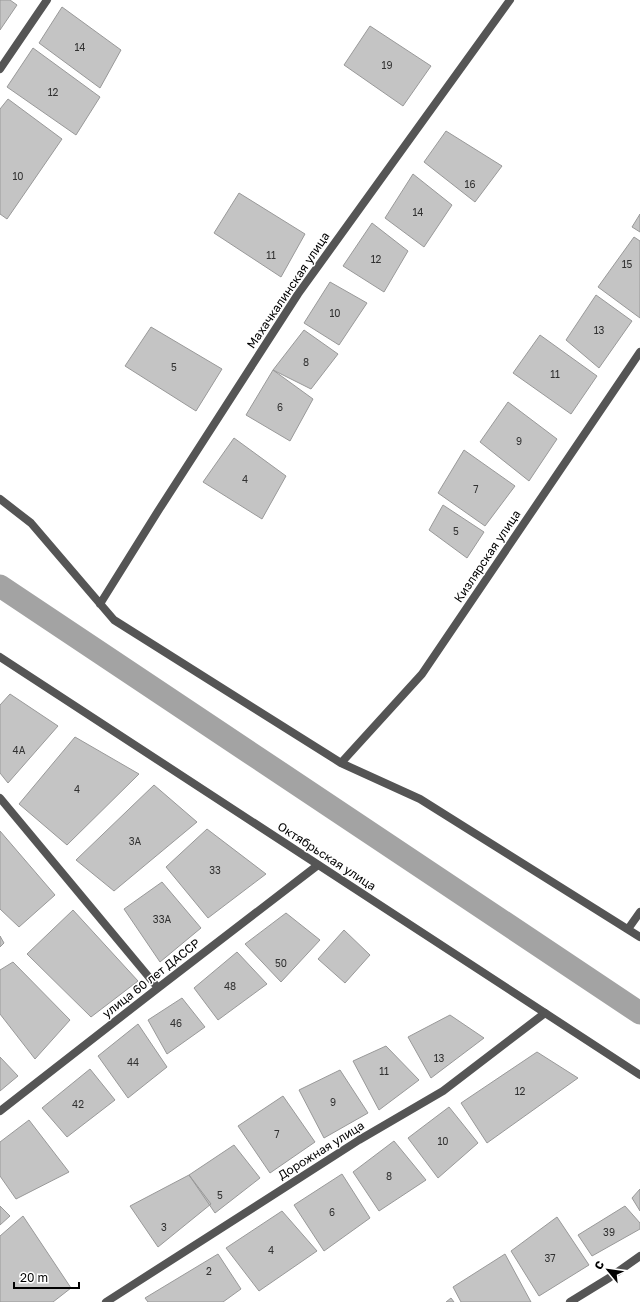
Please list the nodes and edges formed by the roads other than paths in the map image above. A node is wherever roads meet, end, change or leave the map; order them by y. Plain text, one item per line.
1 (48, 0) edge
2 (510, 0) edge
3 (0, 69) edge
4 (640, 352) edge
5 (0, 499) edge
6 (100, 604) junction
7 (0, 657) edge
8 (341, 763) junction
9 (0, 798) edge
10 (318, 865) junction
11 (640, 912) edge
12 (628, 929) junction
13 (640, 937) edge
14 (158, 988) junction
15 (545, 1013) junction
16 (640, 1075) edge
17 (0, 1111) edge
18 (640, 1256) edge
19 (106, 1302) edge
20 (570, 1302) edge

1 - 3 street
2 - 6 street, Махачкалинская улица
4 - 8 street, Кизлярская улица
5 - 6 street
6 - 8 street
7 - 10 street, Октябрьская улица
8 - 12 street
9 - 14 street
10 - 14 street, улица 60 лет ДАССР
10 - 15 street, Октябрьская улица
11 - 12 street
12 - 13 street
14 - 17 street, улица 60 лет ДАССР
15 - 16 street, Октябрьская улица
15 - 19 street, Дорожная улица
18 - 20 street

